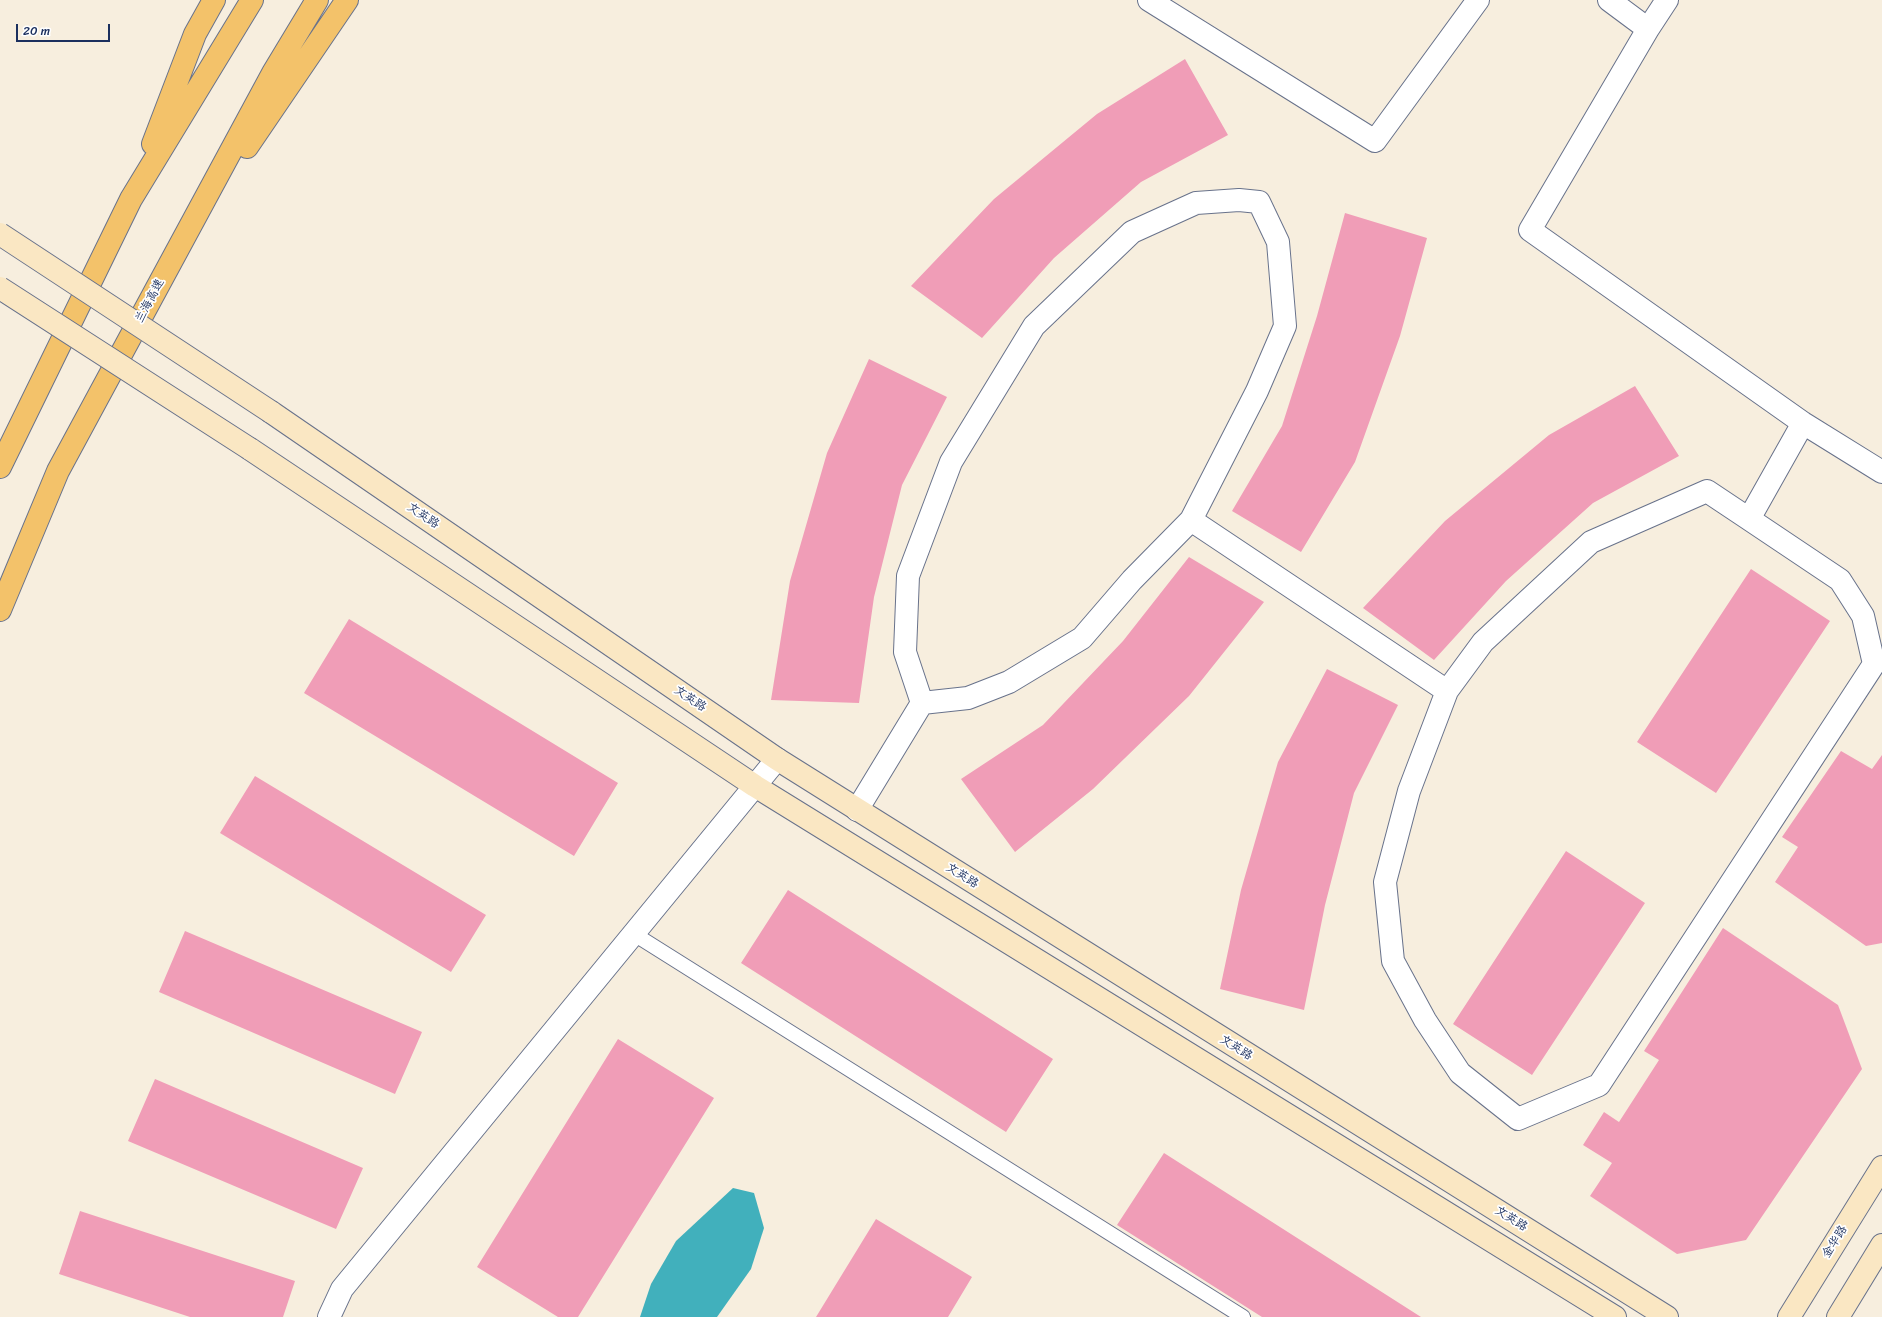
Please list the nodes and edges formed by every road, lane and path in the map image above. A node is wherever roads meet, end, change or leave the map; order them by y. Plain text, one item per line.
1 (214, 0) edge
2 (252, 0) edge
3 (317, 0) edge
4 (347, 0) edge
5 (1149, 0) edge
6 (1478, 0) edge
7 (1609, 0) edge
8 (1667, 0) edge
9 (1648, 29) junction
10 (131, 199) junction
11 (0, 234) edge
12 (174, 256) junction
13 (0, 288) edge
14 (1803, 423) junction
15 (0, 467) edge
16 (1882, 472) edge
17 (1749, 519) junction
18 (1191, 520) junction
19 (0, 610) edge
20 (1447, 691) junction
21 (922, 703) junction
22 (777, 759) junction
23 (756, 786) junction
24 (857, 810) junction
25 (634, 934) junction
26 (1882, 1167) edge
27 (1882, 1245) edge
28 (329, 1317) edge
29 (1243, 1317) edge
30 (1615, 1317) edge
31 (1667, 1317) edge
32 (1789, 1317) edge
33 (1838, 1317) edge

1 - 10 highway
2 - 10 highway
3 - 12 highway, 兰海高速
4 - 12 highway
5 - 6 street
7 - 9 street
8 - 9 street
9 - 14 street
10 - 15 highway
11 - 22 main road, 文英路, bridge
12 - 19 highway, 兰海高速
13 - 23 main road, bridge
14 - 16 street
14 - 17 street
17 - 20 street
17 - 20 street
18 - 20 street
18 - 21 street
18 - 21 street
21 - 24 street
22 - 23 street
22 - 24 main road, 文英路
23 - 25 street
23 - 30 main road
24 - 31 main road, 文英路
25 - 28 street
25 - 29 lane
26 - 32 main road, 金华路
27 - 33 main road

